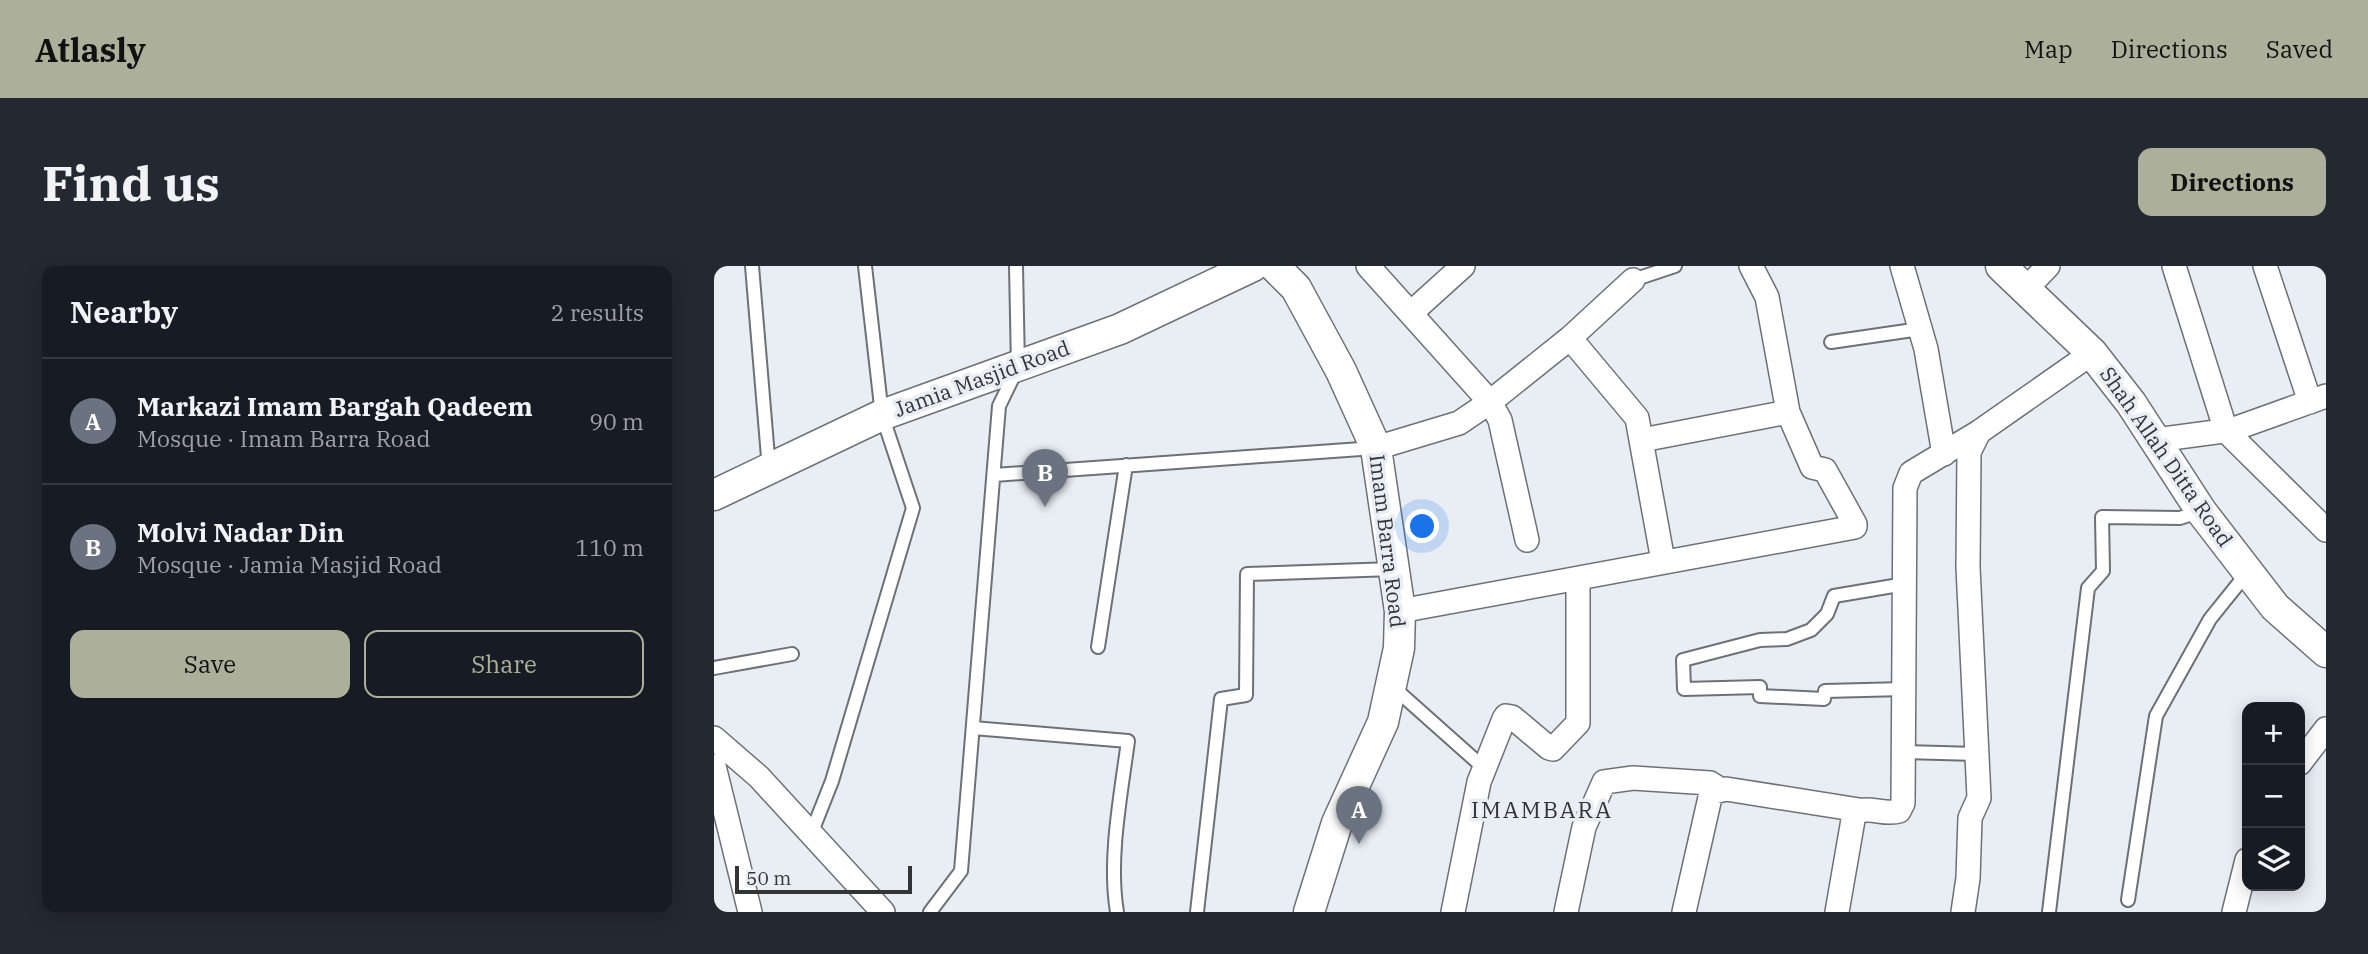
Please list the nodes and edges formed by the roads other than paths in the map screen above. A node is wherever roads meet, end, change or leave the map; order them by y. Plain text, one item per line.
1 (752, 266) edge
2 (865, 266) edge
3 (1016, 266) edge
4 (1253, 266) edge
5 (1274, 266) edge
6 (1368, 266) edge
7 (1464, 266) edge
8 (1675, 266) edge
9 (1751, 266) edge
10 (1902, 266) edge
11 (2001, 266) edge
12 (2048, 266) edge
13 (2174, 266) edge
14 (2264, 266) edge
15 (1633, 280) joint
16 (2026, 289) junction
17 (1411, 313) junction
18 (1920, 329) junction
19 (1570, 338) junction
20 (1831, 342) dead end
21 (2092, 353) junction
22 (1018, 367) junction
23 (2318, 399) edge
24 (1490, 402) junction
25 (1788, 412) junction
26 (882, 415) junction
27 (2225, 431) junction
28 (1979, 432) junction
29 (1642, 440) junction
30 (2156, 440) junction
31 (1376, 447) junction
32 (1944, 454) junction
33 (1126, 465) junction
34 (769, 469) junction
35 (994, 475) junction
36 (714, 495) edge
37 (2201, 511) junction
38 (2326, 530) edge
39 (1527, 540) dead end
40 (1663, 561) junction
41 (1394, 569) junction
42 (2248, 572) junction
43 (1578, 579) junction
44 (1905, 584) junction
45 (1400, 611) junction
46 (1098, 647) dead end
47 (2326, 652) edge
48 (792, 654) dead end
49 (714, 668) edge
50 (1391, 685) junction
51 (1904, 689) junction
52 (972, 728) junction
53 (2326, 729) edge
54 (714, 738) edge
55 (1904, 752) junction
56 (1978, 754) junction
57 (2305, 756) edge
58 (714, 766) edge
59 (1484, 768) junction
60 (1721, 790) junction
61 (1859, 810) junction
62 (811, 834) junction
63 (2242, 880) edge
64 (2128, 901) dead end
65 (750, 912) edge
66 (883, 912) edge
67 (930, 912) edge
68 (1117, 912) edge
69 (1197, 912) edge
70 (1309, 912) edge
71 (1453, 912) edge
72 (1566, 912) edge
73 (1684, 912) edge
74 (1837, 912) edge
75 (1963, 912) edge
76 (2049, 912) edge
77 (2234, 912) edge

1 - 34 lane
2 - 26 lane
3 - 22 lane
4 - 22 street, Jamia Masjid Road
5 - 31 street, Imam Barra Road
6 - 17 street
7 - 17 street
8 - 15 lane
9 - 25 street
10 - 18 street
11 - 16 street, Shah Allah Ditta Road
12 - 16 street
13 - 27 street
14 - 23 street
15 - 19 street
16 - 21 street, Shah Allah Ditta Road
17 - 24 street
18 - 20 lane
18 - 32 street
19 - 24 street
19 - 29 street
21 - 28 street
21 - 30 street, Shah Allah Ditta Road
22 - 26 street, Jamia Masjid Road
22 - 35 lane
23 - 27 street
24 - 31 street
24 - 39 street
25 - 29 street
25 - 40 street
26 - 34 street, Jamia Masjid Road
26 - 62 lane
27 - 30 street
27 - 38 street
28 - 32 street
28 - 56 street
29 - 40 street
30 - 37 street, Shah Allah Ditta Road
31 - 33 lane
31 - 41 street, Imam Barra Road
32 - 44 street
33 - 35 lane
33 - 46 lane
34 - 36 street, Jamia Masjid Road
35 - 52 lane
37 - 42 street, Shah Allah Ditta Road
37 - 76 lane
40 - 43 street
41 - 45 street, Imam Barra Road
41 - 69 lane
42 - 47 street, Shah Allah Ditta Road
42 - 64 lane
43 - 45 street
43 - 59 street
44 - 51 street
44 - 51 lane
45 - 50 street, Imam Barra Road
48 - 49 lane
50 - 59 lane
50 - 70 street, Imam Barra Road
51 - 55 street
52 - 67 lane
52 - 68 lane
53 - 57 street
54 - 62 street
55 - 56 lane
55 - 61 street
56 - 75 street
58 - 65 street
59 - 71 street
60 - 61 street
60 - 72 street
60 - 73 street
61 - 74 street
62 - 66 street
63 - 77 street

